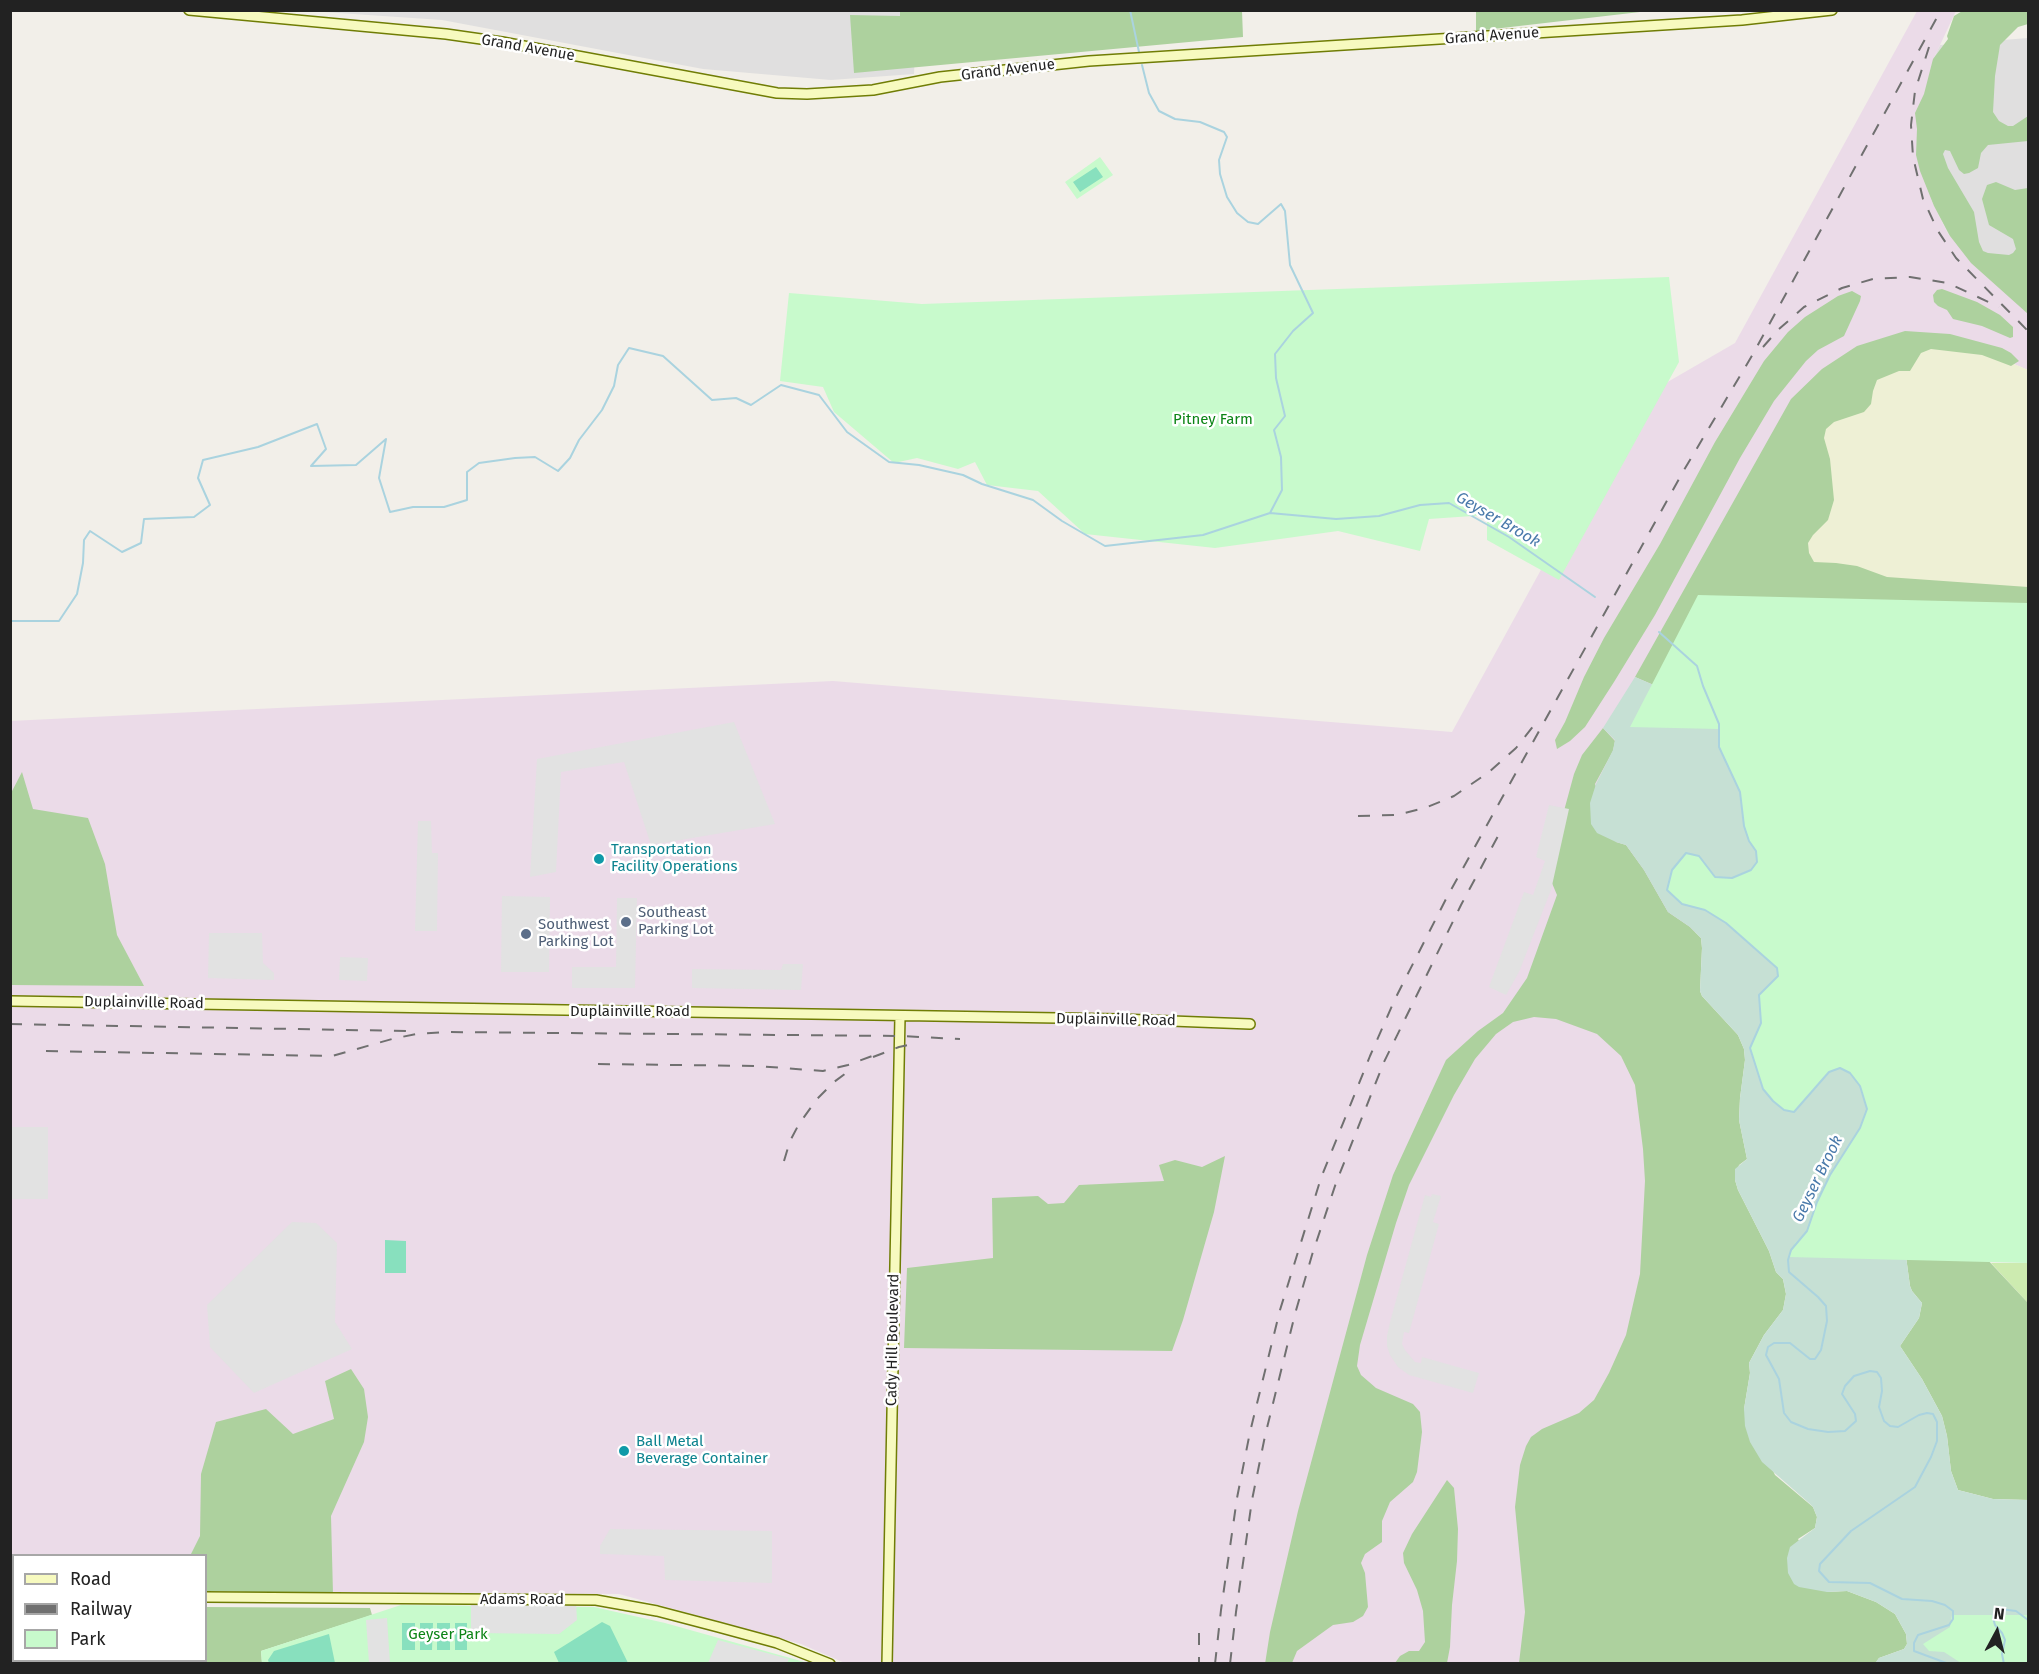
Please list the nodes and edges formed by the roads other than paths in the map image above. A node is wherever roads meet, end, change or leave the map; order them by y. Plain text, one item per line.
1 (189, 10) edge
2 (1832, 10) edge
3 (10, 1001) edge
4 (900, 1016) junction
5 (1250, 1024) dead end
6 (207, 1597) edge
7 (830, 1664) edge
8 (887, 1664) edge

1 - 2 street, Grand Avenue
3 - 4 street, Duplainville Road
4 - 5 street, Duplainville Road
4 - 8 street, Cady Hill Boulevard
6 - 7 street, Adams Road

